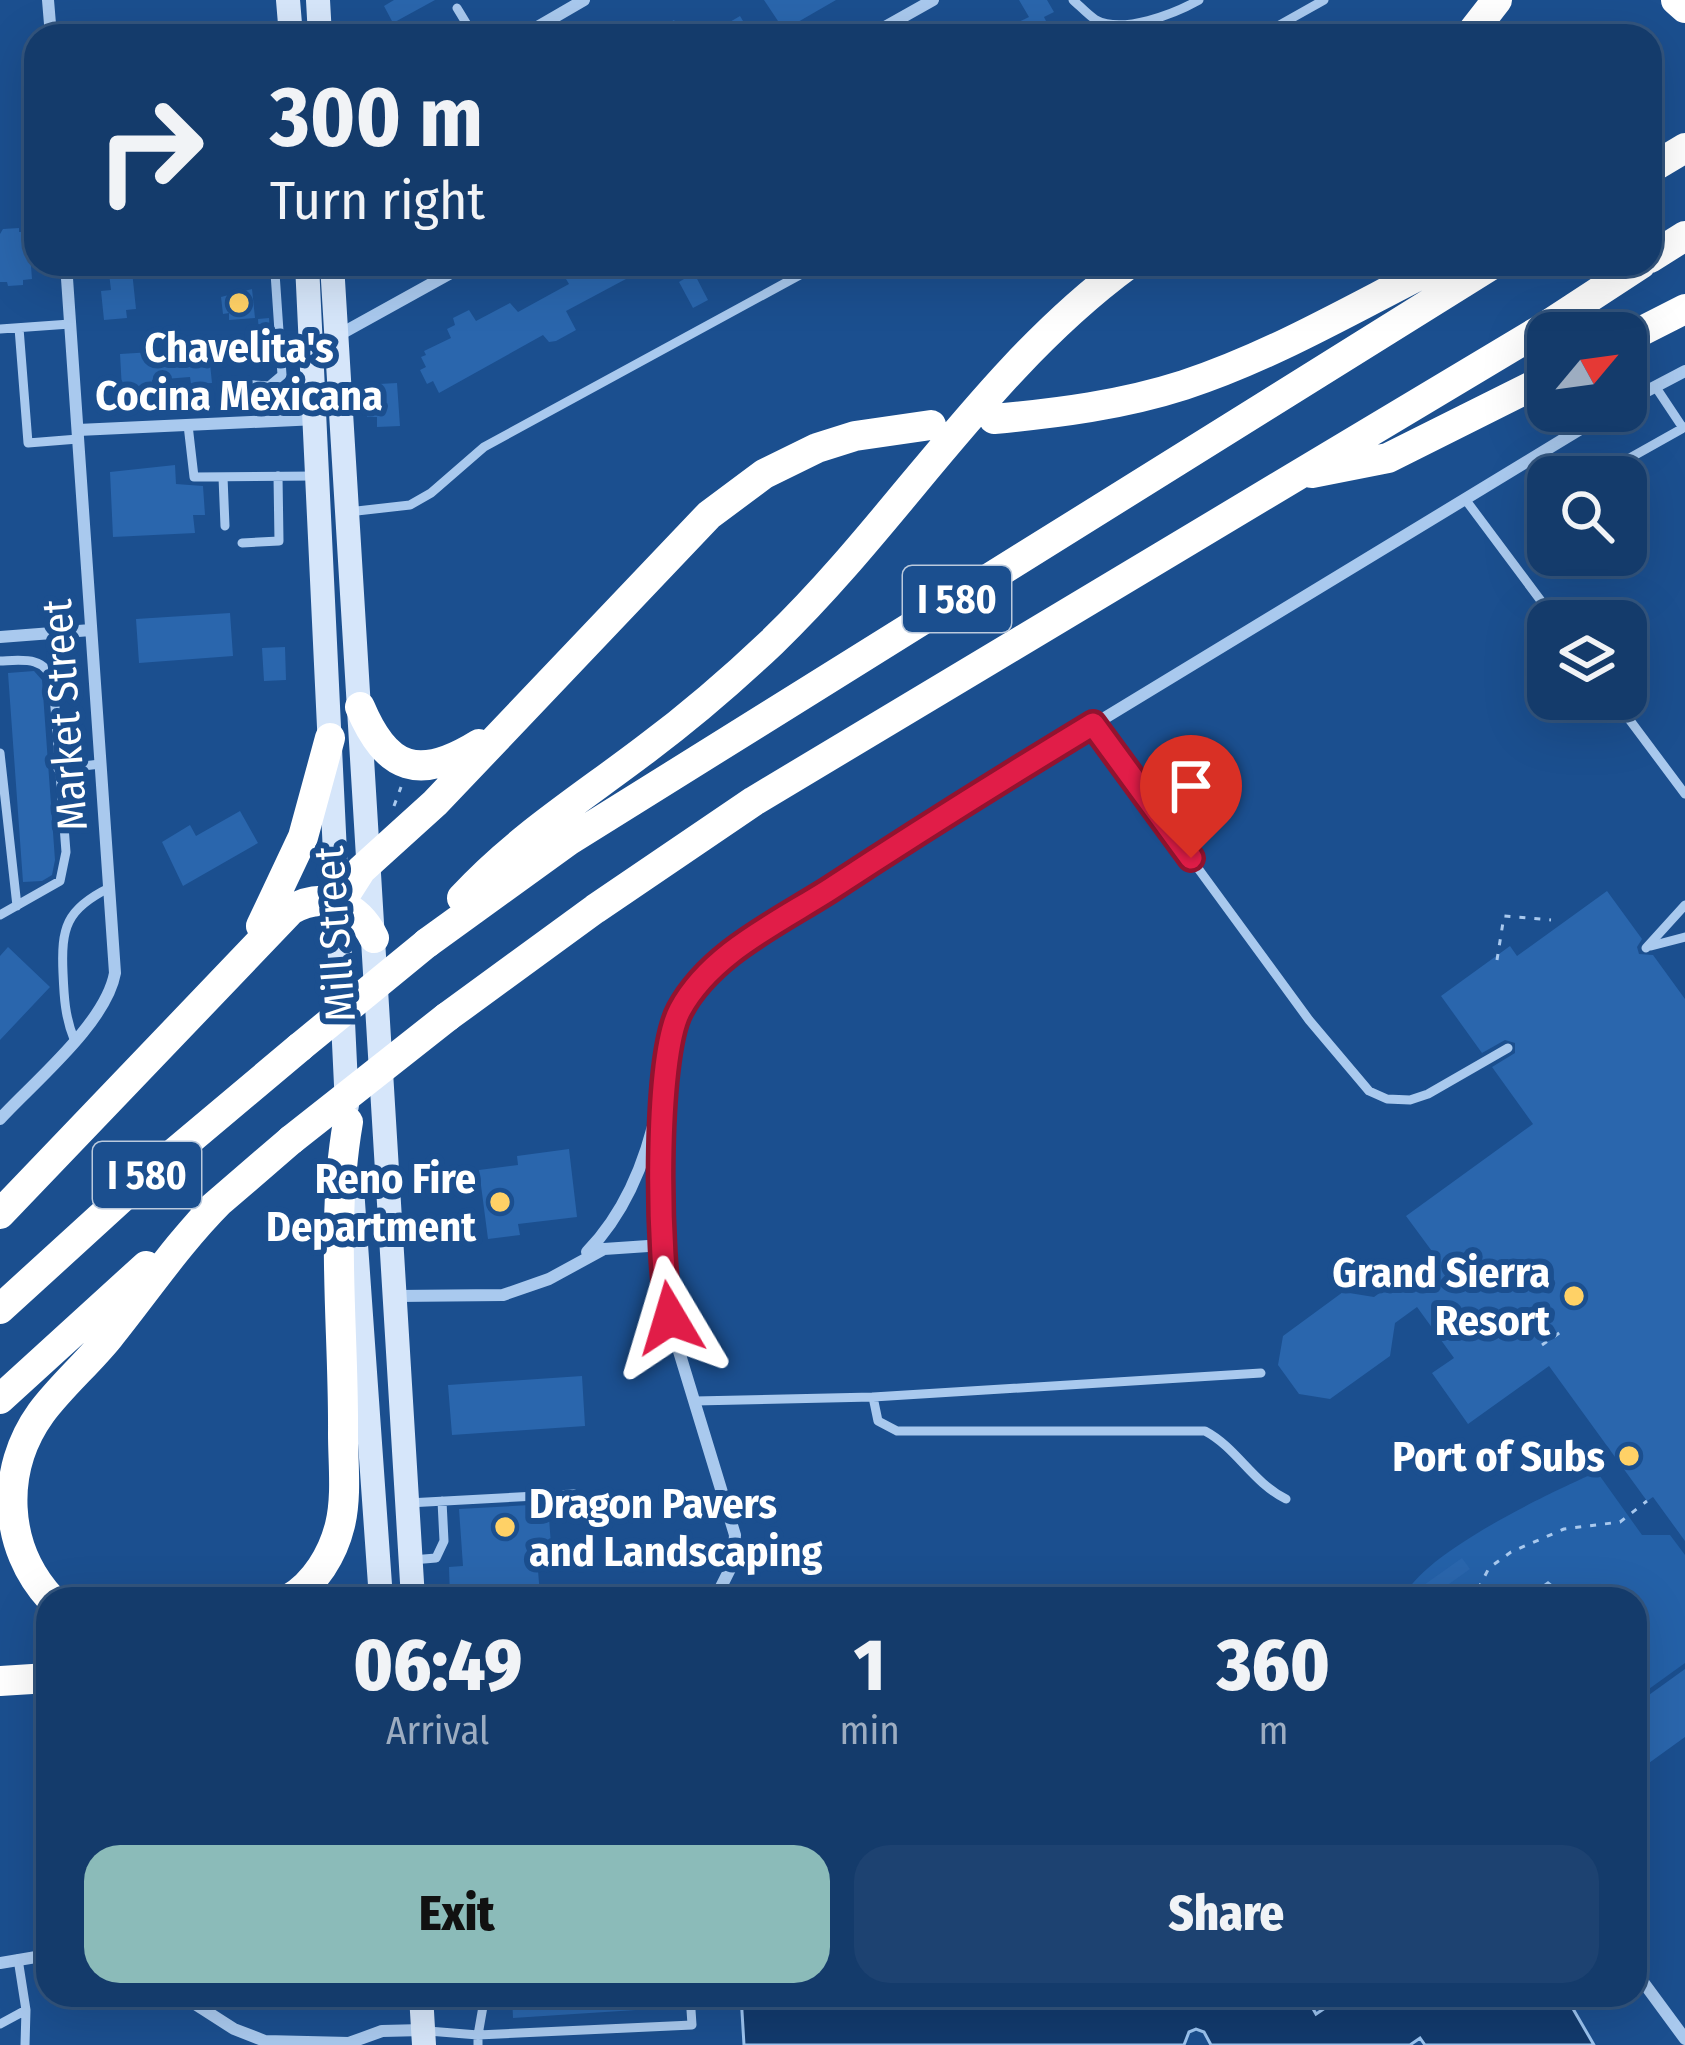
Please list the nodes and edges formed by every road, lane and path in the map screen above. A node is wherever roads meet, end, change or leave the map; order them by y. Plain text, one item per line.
1 (584, 0) edge
2 (932, 0) edge
3 (1073, 0) edge
4 (1199, 0) edge
5 (1324, 0) edge
6 (1497, 0) edge
7 (1676, 0) edge
8 (457, 8) dead end
9 (1685, 8) edge
10 (467, 24) edge
11 (543, 24) edge
12 (890, 24) edge
13 (1281, 24) edge
14 (1478, 24) edge
15 (67, 276) edge
16 (275, 276) edge
17 (308, 276) edge
18 (333, 276) edge
19 (446, 276) edge
20 (798, 276) edge
21 (1115, 276) edge
22 (1417, 276) edge
23 (1474, 276) edge
24 (1621, 276) edge
25 (1685, 309) edge
26 (70, 324) junction
27 (19, 328) junction
28 (1647, 328) edge
29 (0, 329) edge
30 (337, 337) junction
31 (1685, 371) edge
32 (239, 384) dead end
33 (1655, 386) junction
34 (1527, 388) edge
35 (1647, 390) edge
36 (342, 417) junction
37 (316, 419) junction
38 (994, 419) dead end
39 (188, 425) junction
40 (932, 425) dead end
41 (1684, 428) edge
42 (1575, 432) edge
43 (78, 434) junction
44 (1634, 456) edge
45 (278, 476) junction
46 (318, 476) junction
47 (223, 477) junction
48 (1294, 477) junction
49 (1465, 499) junction
50 (348, 512) junction
51 (225, 526) dead end
52 (242, 543) dead end
53 (1540, 600) edge
54 (91, 630) junction
55 (0, 637) edge
56 (0, 662) edge
57 (360, 707) junction
58 (1630, 720) edge
59 (1093, 724) junction
60 (499, 732) junction
61 (330, 738) junction
62 (0, 753) edge
63 (100, 764) junction
64 (58, 769) junction
65 (406, 774) dead end
66 (1685, 794) edge
67 (395, 802) junction
68 (385, 807) dead end
69 (391, 813) dead end
70 (369, 861) junction
71 (109, 888) junction
72 (1685, 905) edge
73 (17, 907) junction
74 (340, 908) junction
75 (0, 915) edge
76 (1551, 920) dead end
77 (1685, 937) edge
78 (374, 938) junction
79 (429, 941) junction
80 (1497, 959) dead end
81 (220, 985) junction
82 (74, 1040) junction
83 (1508, 1048) dead end
84 (664, 1069) junction
85 (6, 1102) edge
86 (0, 1119) edge
87 (347, 1122) junction
88 (220, 1201) junction
89 (0, 1214) edge
90 (663, 1245) junction
91 (563, 1272) junction
92 (396, 1296) junction
93 (0, 1309) edge
94 (1562, 1330) dead end
95 (1543, 1345) dead end
96 (1261, 1373) dead end
97 (873, 1396) junction
98 (0, 1400) edge
99 (695, 1401) junction
100 (574, 1494) dead end
101 (1286, 1499) dead end
102 (442, 1501) junction
103 (1647, 1501) dead end
104 (408, 1503) junction
105 (412, 1560) junction
106 (41, 1587) edge
107 (304, 1587) edge
108 (380, 1587) edge
109 (413, 1587) edge
110 (721, 1587) edge
111 (1479, 1587) edge
112 (36, 1679) edge
113 (0, 1681) edge
114 (36, 1957) edge
115 (18, 1959) junction
116 (0, 1963) edge
117 (1647, 1987) edge
118 (199, 2007) edge
119 (422, 2007) edge
120 (483, 2007) edge
121 (691, 2007) edge
122 (26, 2010) junction
123 (0, 2024) edge
124 (424, 2038) edge
125 (1685, 2039) edge
126 (478, 2040) edge
127 (351, 2044) edge
128 (25, 2045) edge

1 - 11 street
2 - 12 street
3 - 4 lane
5 - 13 lane
6 - 14 highway
7 - 9 highway
8 - 10 lane
15 - 26 street, Market Street
16 - 32 lane
17 - 37 main road, Mill Street
18 - 30 main road, Mill Street
19 - 30 street
20 - 50 lane
21 - 79 highway
22 - 38 highway
23 - 79 highway, I 580
24 - 48 highway, I 580
25 - 28 highway
26 - 27 lane
26 - 43 street, Market Street
27 - 29 lane
27 - 43 lane
30 - 36 main road, Mill Street
31 - 33 street
33 - 35 street
33 - 41 lane
34 - 48 highway
36 - 37 street
36 - 50 main road, Mill Street
37 - 39 street
37 - 46 main road, Mill Street
39 - 43 street
39 - 47 lane
40 - 60 highway
41 - 44 lane
42 - 49 street
43 - 54 street, Market Street
45 - 46 lane
45 - 47 lane
45 - 52 lane
46 - 61 main road, Mill Street
47 - 51 lane
48 - 88 highway, I 580, bridge
49 - 53 lane
49 - 59 street
50 - 57 main road, Mill Street
54 - 55 street
54 - 63 street, Market Street
56 - 64 lane
57 - 60 highway
57 - 70 main road, Mill Street
58 - 66 lane
59 - 83 lane
59 - 84 street
60 - 70 highway
61 - 74 main road, Mill Street
61 - 81 highway
62 - 73 lane
63 - 64 lane
63 - 71 street, Market Street
64 - 73 lane
65 - 67 path
67 - 68 path
67 - 69 path
70 - 74 highway
70 - 78 main road, Mill Street
71 - 82 street, Market Street
71 - 82 lane
72 - 77 lane
73 - 75 lane
74 - 78 highway
74 - 81 highway
74 - 87 main road, Mill Street
76 - 80 path
78 - 92 main road, Mill Street
79 - 93 highway, I 580, bridge
81 - 89 highway
82 - 85 street, Market Street
84 - 90 street
84 - 91 street
85 - 86 street, Market Street
87 - 107 highway
87 - 108 main road, Mill Street
88 - 98 highway, I 580
88 - 106 highway
90 - 91 street
90 - 99 street
91 - 92 street
92 - 104 main road, Mill Street
94 - 95 path
96 - 97 lane
97 - 99 lane
97 - 101 lane
99 - 110 street
100 - 102 lane
102 - 104 lane
102 - 105 lane
103 - 111 path
104 - 105 main road, Mill Street
105 - 109 main road, Mill Street
112 - 113 highway
114 - 115 street
115 - 116 street
115 - 122 lane
117 - 125 street
118 - 127 street
119 - 124 main road
120 - 126 lane
121 - 126 lane
122 - 123 lane
122 - 128 lane
124 - 126 lane
124 - 127 street

